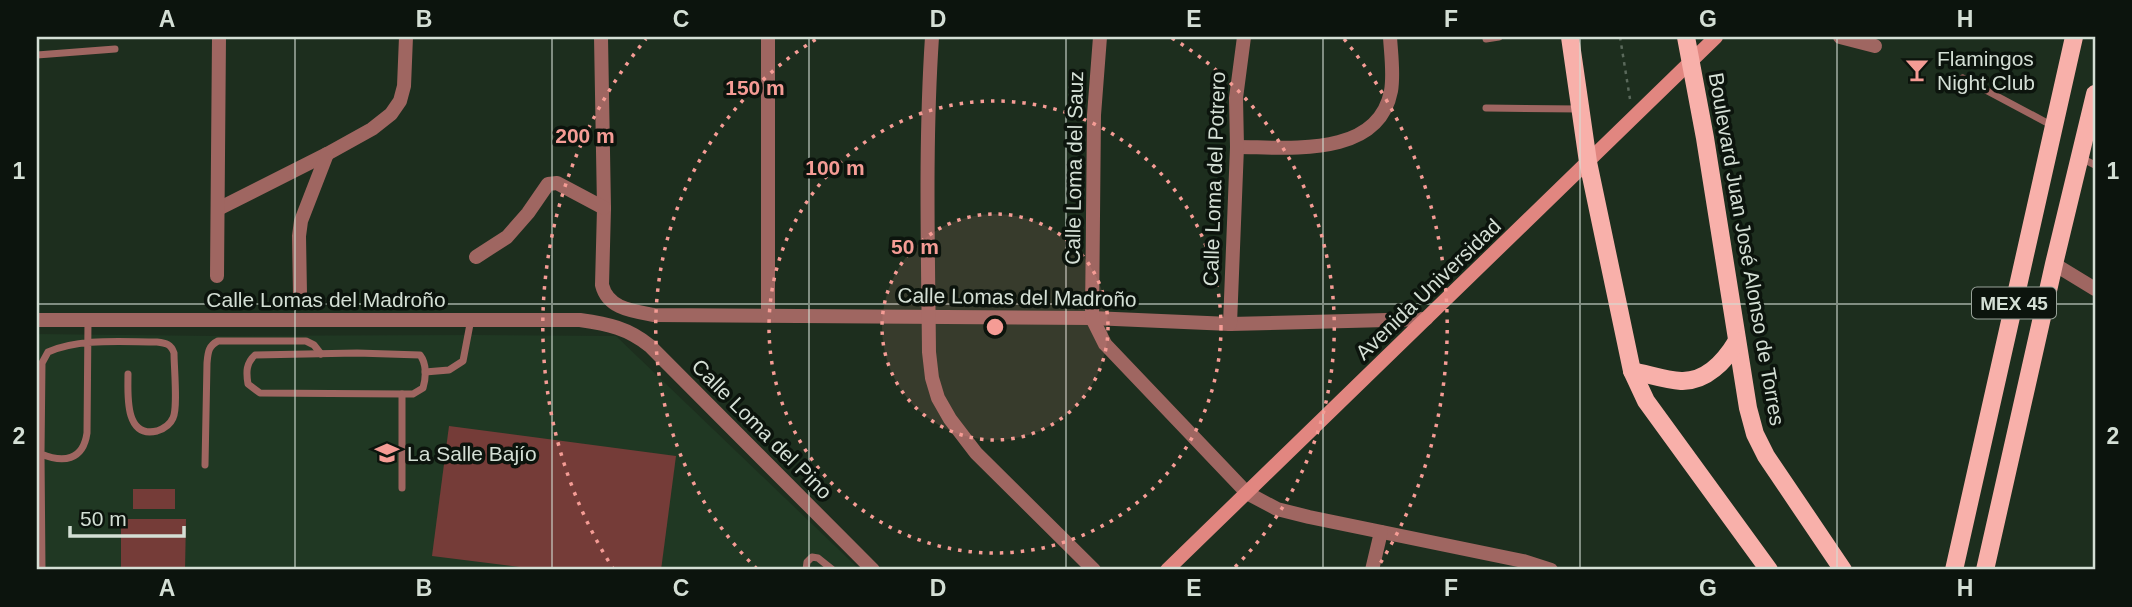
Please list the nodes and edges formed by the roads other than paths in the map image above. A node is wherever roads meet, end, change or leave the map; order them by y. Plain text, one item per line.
1 (219, 37) edge
2 (406, 37) edge
3 (601, 37) edge
4 (768, 37) edge
5 (932, 37) edge
6 (1100, 37) edge
7 (1244, 37) edge
8 (1390, 37) edge
9 (1499, 37) edge
10 (1570, 37) edge
11 (1686, 37) edge
12 (1716, 37) edge
13 (1839, 37) edge
14 (2074, 37) edge
15 (1486, 39) dead end
16 (1875, 46) dead end
17 (115, 49) dead end
18 (37, 55) edge
19 (1689, 63) junction
20 (1963, 78) dead end
21 (2095, 94) edge
22 (1486, 107) dead end
23 (1580, 109) junction
24 (2054, 127) junction
25 (1237, 147) junction
26 (327, 154) junction
27 (2088, 161) edge
28 (1588, 162) junction
29 (604, 208) junction
30 (218, 209) junction
31 (476, 257) dead end
32 (2054, 264) junction
33 (217, 276) dead end
34 (2095, 289) edge
35 (300, 294) dead end
36 (768, 315) junction
37 (928, 316) junction
38 (1092, 318) junction
39 (471, 319) junction
40 (1426, 319) junction
41 (37, 320) edge
42 (88, 320) junction
43 (1230, 324) junction
44 (616, 327) joint
45 (1737, 341) junction
46 (88, 344) junction
47 (321, 354) junction
48 (1632, 371) junction
49 (425, 372) junction
50 (128, 374) dead end
51 (402, 394) junction
52 (41, 454) junction
53 (205, 465) dead end
54 (402, 488) dead end
55 (1247, 493) junction
56 (1381, 532) junction
57 (1522, 566) edge
58 (42, 570) edge
59 (806, 570) edge
60 (833, 570) edge
61 (873, 570) edge
62 (1094, 570) edge
63 (1167, 570) edge
64 (1372, 570) edge
65 (1550, 570) edge
66 (1769, 570) edge
67 (1843, 570) edge
68 (1954, 570) edge
69 (1986, 570) edge

1 - 30 street
2 - 26 street
3 - 29 street
4 - 36 street
5 - 37 street
6 - 38 street, Calle Loma del Sauz
7 - 25 street, Calle Loma del Potrero
8 - 25 street
9 - 15 lane
10 - 23 main road
11 - 19 main road, Boulevard Juan José Alonso de Torres
12 - 19 street, Avenida Universidad
13 - 16 street
14 - 24 main road, MEX 45
17 - 18 lane
19 - 28 street, Avenida Universidad
19 - 45 main road, Boulevard Juan José Alonso de Torres
20 - 24 lane
21 - 27 main road, MEX 45
22 - 23 lane
23 - 28 main road
24 - 68 main road, MEX 45
25 - 43 street, Calle Loma del Potrero
26 - 30 street
26 - 35 street
27 - 32 main road, MEX 45
28 - 40 street, Avenida Universidad
28 - 48 main road
29 - 31 street
29 - 36 street, Calle Lomas del Madroño
30 - 33 street
32 - 34 street
32 - 69 main road, MEX 45
36 - 37 street, Calle Lomas del Madroño
37 - 38 street, Calle Lomas del Madroño
37 - 62 street
38 - 43 street, Calle Lomas del Madroño
38 - 55 street, Calle Loma del Sauz
39 - 42 street, Calle Lomas del Madroño
39 - 44 street, Calle Lomas del Madroño
39 - 49 lane
40 - 43 street, Calle Lomas del Madroño
40 - 55 street, Avenida Universidad
41 - 42 street, Calle Lomas del Madroño
42 - 46 lane
44 - 61 street, Calle Loma del Pino
45 - 48 main road
45 - 67 main road, Boulevard Juan José Alonso de Torres
46 - 50 lane
46 - 52 lane
46 - 52 lane
47 - 49 lane
47 - 51 lane
47 - 53 lane
48 - 66 main road
49 - 51 lane
51 - 54 lane
52 - 58 lane
55 - 56 street, Calle Loma del Sauz
55 - 63 street, Avenida Universidad
56 - 57 street, Calle Loma del Sauz
56 - 64 street
57 - 65 street, Calle Loma del Sauz
59 - 60 lane

